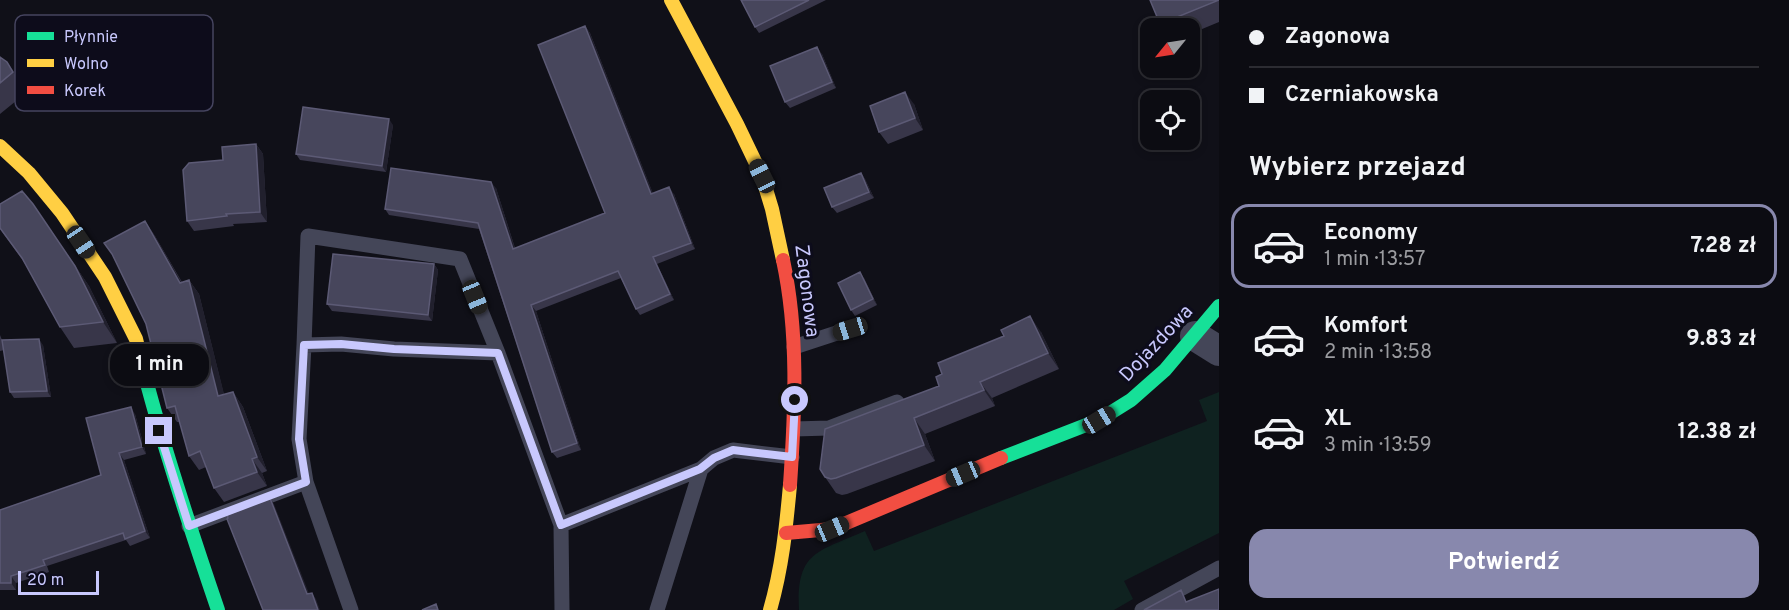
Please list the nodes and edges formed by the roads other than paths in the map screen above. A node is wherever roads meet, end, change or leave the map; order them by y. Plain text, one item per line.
1 (671, 0) edge
2 (0, 146) edge
3 (1219, 306) edge
4 (858, 326) dead end
5 (1207, 343) edge
6 (304, 345) junction
7 (794, 347) junction
8 (498, 353) junction
9 (910, 397) edge
10 (794, 429) junction
11 (792, 457) junction
12 (700, 469) junction
13 (306, 482) junction
14 (561, 525) junction
15 (189, 526) junction
16 (786, 533) junction
17 (1219, 568) edge
18 (218, 610) edge
19 (351, 610) edge
20 (562, 610) edge
21 (657, 610) edge
22 (770, 610) edge
23 (1142, 610) edge

1 - 7 street, Zagonowa
2 - 15 street
3 - 5 street, Dojazdowa
4 - 7 lane
5 - 16 street, Dojazdowa
6 - 8 lane
6 - 8 lane
6 - 13 lane
7 - 10 street, Zagonowa
8 - 14 lane
9 - 10 lane
10 - 11 street, Zagonowa
11 - 12 lane
11 - 16 street, Zagonowa
12 - 14 lane
12 - 21 lane
13 - 15 lane
13 - 19 lane
14 - 20 lane
15 - 18 street
16 - 22 street, Zagonowa
17 - 23 lane

